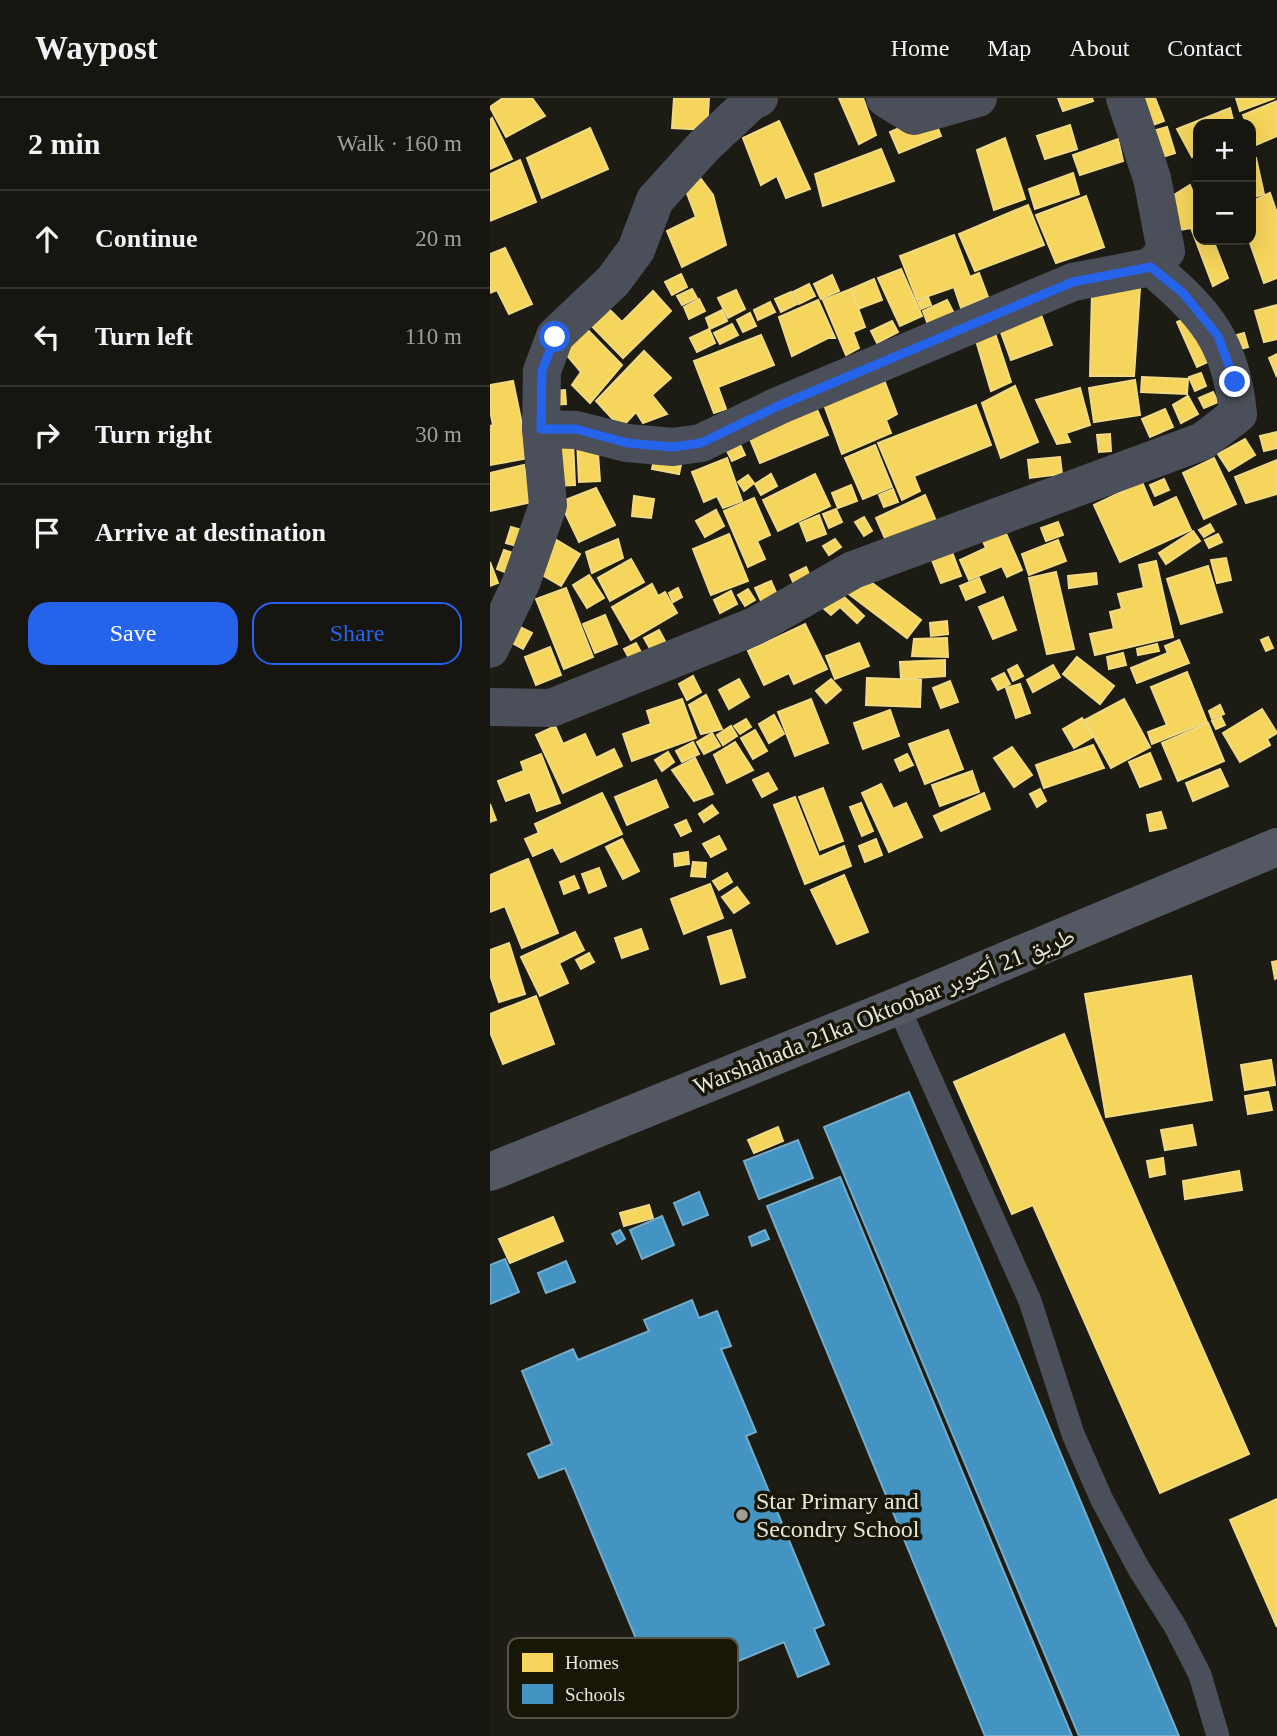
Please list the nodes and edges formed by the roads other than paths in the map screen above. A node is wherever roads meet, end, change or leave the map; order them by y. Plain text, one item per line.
1 (759, 98) edge
2 (885, 98) edge
3 (978, 98) edge
4 (1125, 98) edge
5 (1151, 267) junction
6 (541, 429) junction
7 (490, 649) edge
8 (490, 707) edge
9 (1277, 847) edge
10 (898, 1006) junction
11 (490, 1172) edge
12 (1218, 1736) edge

1 - 6 street
2 - 3 street
4 - 5 street
5 - 6 street
5 - 8 street
6 - 7 street
9 - 10 main road, Warshahada 21ka Oktoobar طريق 21 أكتوبر
10 - 11 main road, Warshahada 21ka Oktoobar طريق 21 أكتوبر
10 - 12 lane

